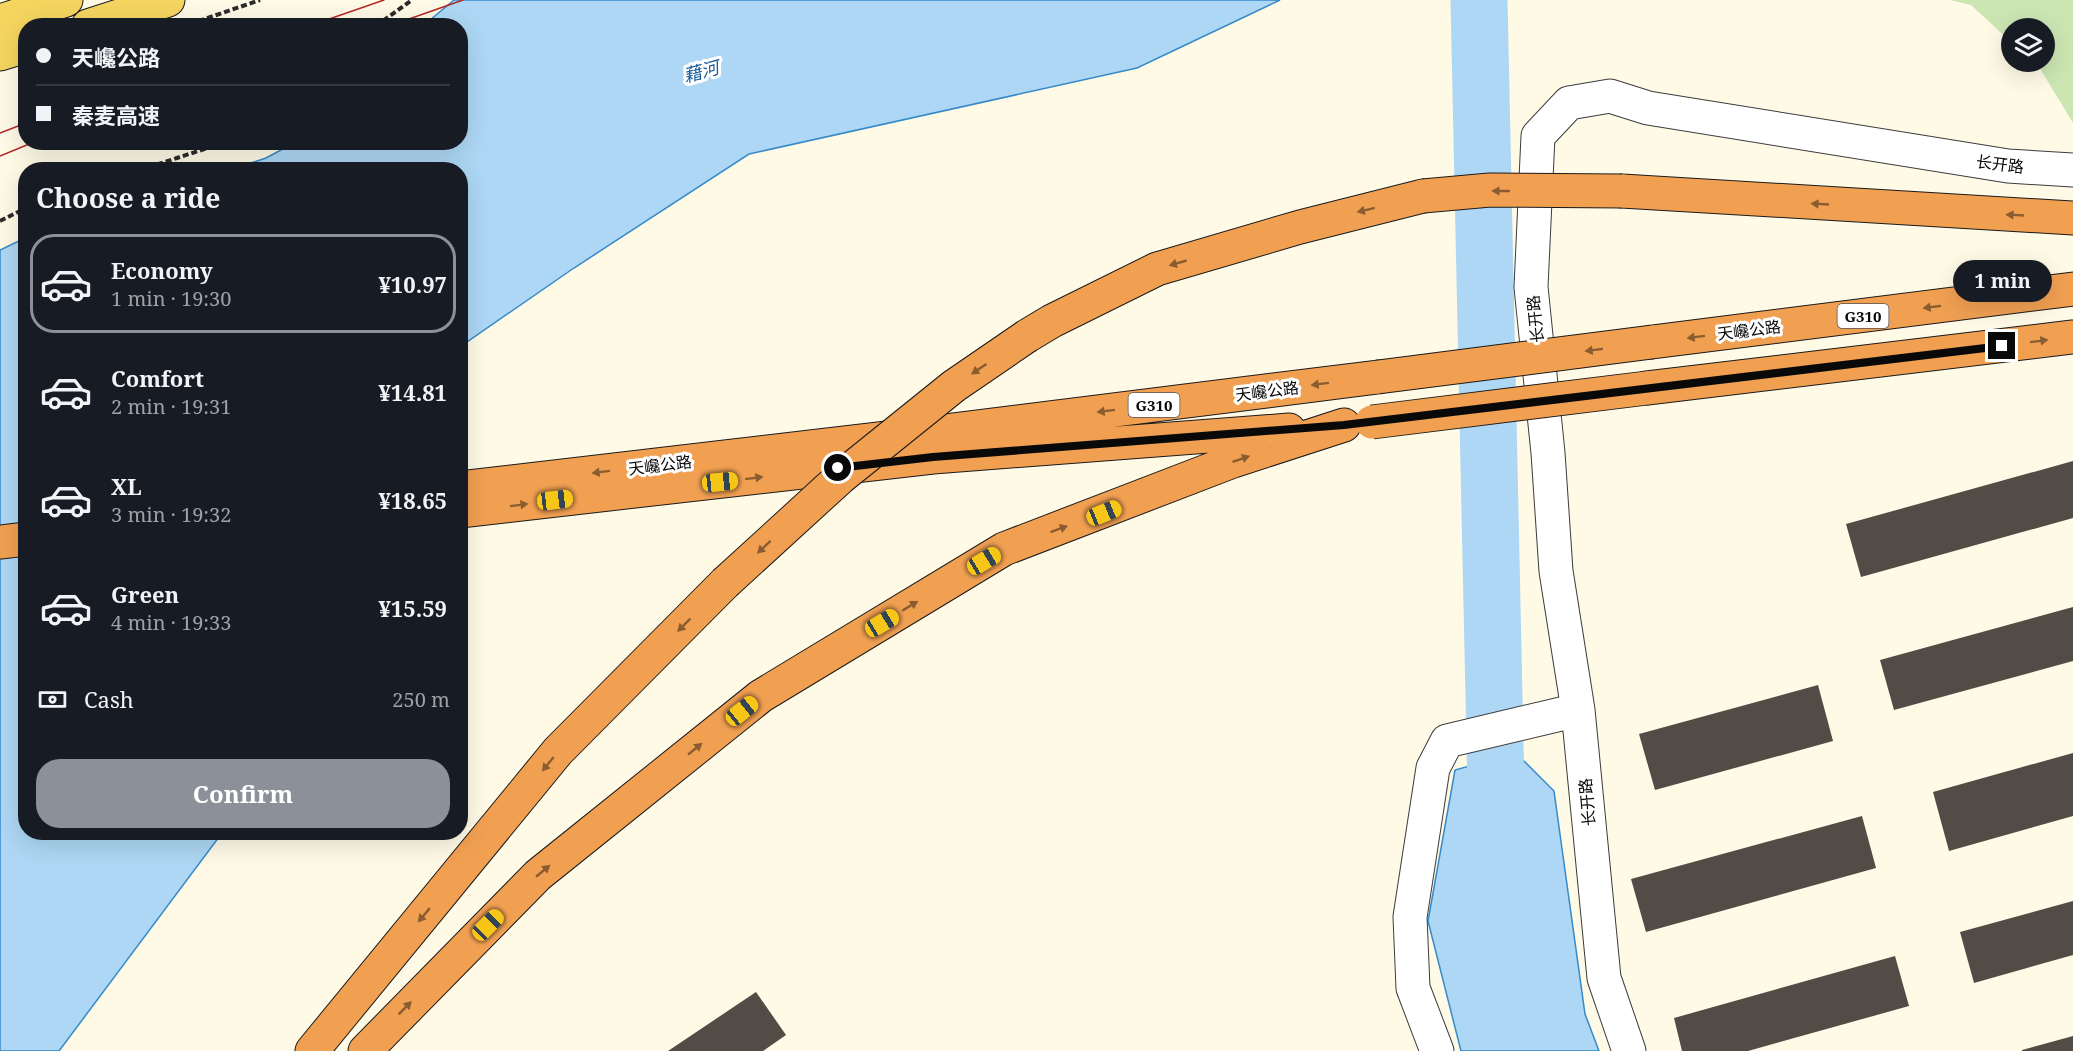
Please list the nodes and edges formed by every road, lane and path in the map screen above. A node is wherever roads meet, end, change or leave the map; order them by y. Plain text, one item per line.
1 (66, 0) edge
2 (168, 0) edge
3 (260, 0) edge
4 (412, 0) edge
5 (113, 18) edge
6 (209, 18) edge
7 (387, 18) edge
8 (0, 21) edge
9 (18, 48) edge
10 (0, 54) edge
11 (201, 150) edge
12 (165, 162) edge
13 (2073, 170) edge
14 (18, 212) edge
15 (2073, 218) edge
16 (0, 221) edge
17 (2073, 289) edge
18 (2073, 337) edge
19 (1358, 423) junction
20 (468, 487) edge
21 (468, 510) edge
22 (18, 540) edge
23 (0, 542) edge
24 (18, 562) edge
25 (0, 564) edge
26 (1578, 710) junction
27 (312, 1051) edge
28 (365, 1051) edge
29 (1437, 1051) edge
30 (1629, 1051) edge

1 - 8 main road
2 - 5 main road
3 - 6 path
4 - 7 path
9 - 10 main road
11 - 12 path
13 - 26 street, 长开路
14 - 16 path
15 -> 27 highway, bridge
17 -> 20 highway, 天巉公路 / G310, bridge
19 -> 18 highway, G310, bridge
21 -> 19 highway, 天巉公路 / G310, bridge
28 -> 19 highway
22 - 23 highway
24 - 25 highway
26 - 29 street
26 - 30 street, 长开路

